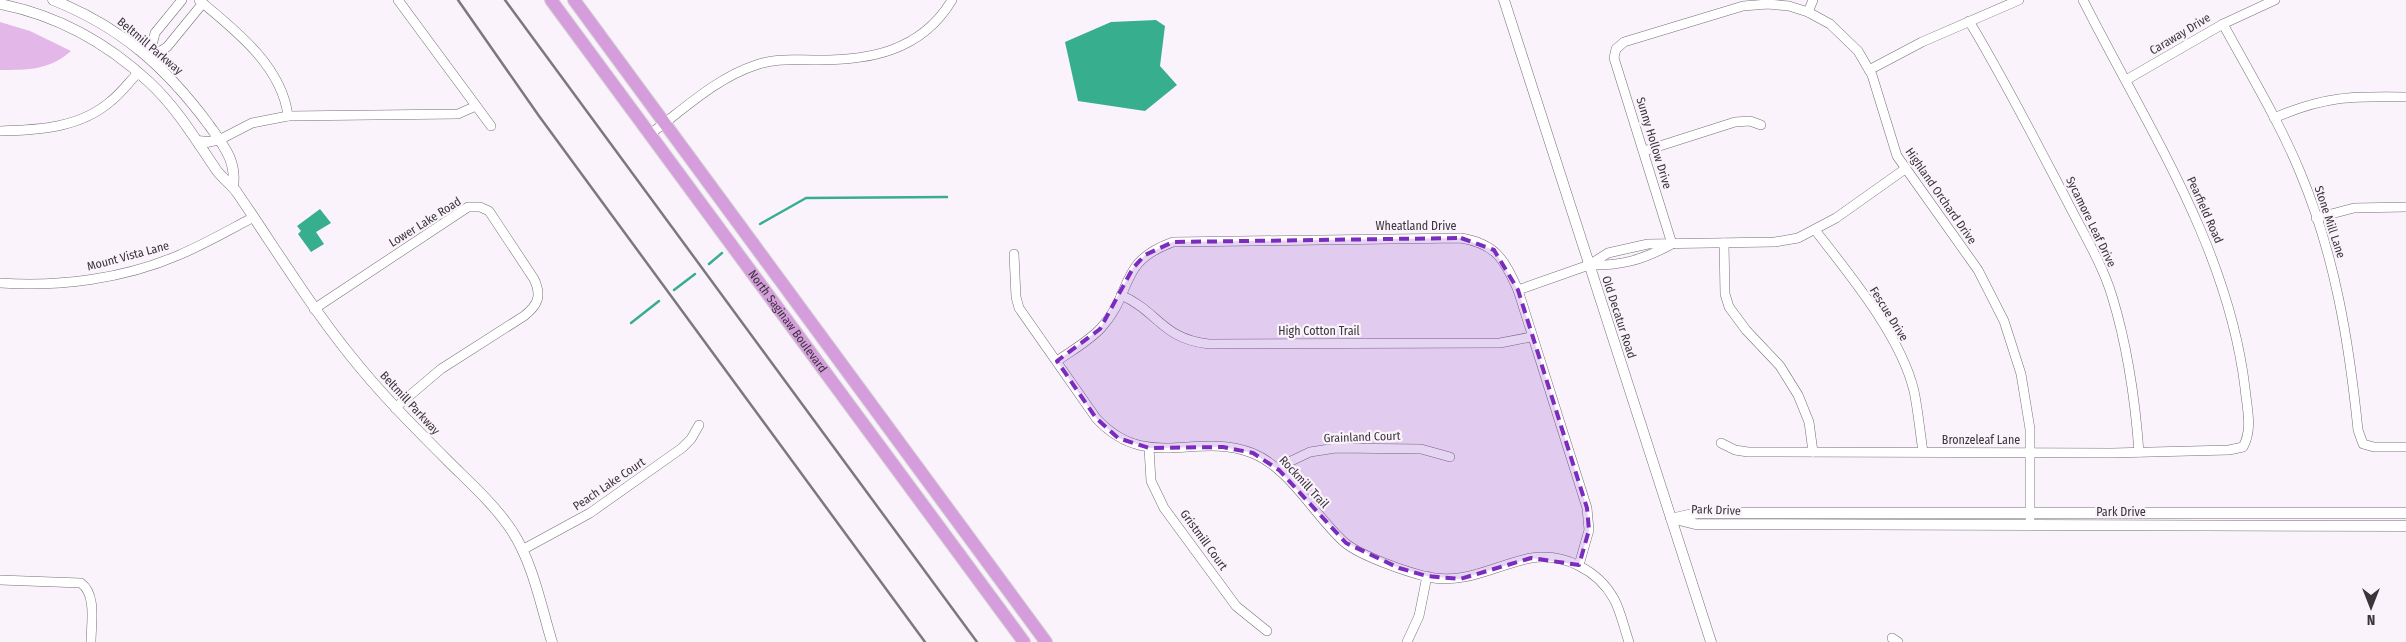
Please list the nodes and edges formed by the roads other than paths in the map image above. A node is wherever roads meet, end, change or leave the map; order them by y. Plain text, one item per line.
1 (53, 0) edge
2 (182, 0) edge
3 (398, 0) edge
4 (551, 0) edge
5 (574, 0) edge
6 (952, 0) edge
7 (1504, 0) edge
8 (1813, 0) edge
9 (2019, 0) edge
10 (2083, 0) edge
11 (2275, 0) edge
12 (201, 2) edge
13 (0, 4) edge
14 (1808, 12) junction
15 (1969, 21) junction
16 (2223, 24) junction
17 (1616, 49) joint
18 (149, 58) junction
19 (1869, 70) junction
20 (138, 73) junction
21 (2126, 80) junction
22 (2406, 96) edge
23 (476, 106) junction
24 (288, 116) junction
25 (2274, 118) junction
26 (664, 124) junction
27 (491, 126) dead end
28 (1761, 126) dead end
29 (0, 130) edge
30 (650, 134) junction
31 (221, 140) junction
32 (198, 141) junction
33 (1644, 151) junction
34 (1905, 169) junction
35 (233, 186) junction
36 (2406, 206) edge
37 (254, 217) junction
38 (2316, 218) junction
39 (1815, 230) junction
40 (1724, 243) junction
41 (1672, 244) junction
42 (1014, 254) dead end
43 (1589, 265) junction
44 (0, 283) edge
45 (1518, 290) junction
46 (1121, 296) junction
47 (314, 309) junction
48 (1531, 337) junction
49 (1057, 361) junction
50 (395, 408) junction
51 (699, 425) dead end
52 (1721, 443) dead end
53 (2243, 447) joint
54 (2406, 447) edge
55 (1149, 448) junction
56 (1812, 452) junction
57 (1923, 452) junction
58 (2031, 452) junction
59 (2139, 452) junction
60 (1450, 457) dead end
61 (1279, 470) junction
62 (2030, 513) junction
63 (2406, 513) edge
64 (1671, 518) junction
65 (2030, 524) junction
66 (2406, 526) edge
67 (522, 550) junction
68 (1579, 565) junction
69 (1427, 576) junction
70 (0, 580) edge
71 (1267, 631) dead end
72 (91, 642) edge
73 (552, 642) edge
74 (1024, 642) edge
75 (1046, 642) edge
76 (1407, 642) edge
77 (1629, 642) edge
78 (1711, 642) edge

1 - 18 street, Beltmill Parkway
2 - 18 street
3 - 23 street
4 - 30 main road, North Saginaw Boulevard
5 - 26 main road, North Saginaw Boulevard
6 - 26 street
7 - 43 street, Old Decatur Road
8 - 14 street
9 - 15 street
10 - 21 street, Pearfield Road
11 - 16 street, Caraway Drive
12 - 18 street
12 - 24 street
13 - 20 street, Beltmill Parkway
14 - 17 street, Highland Orchard Drive
14 - 19 street, Highland Orchard Drive
15 - 19 street
15 - 59 street, Sycamore Leaf Drive
16 - 21 street, Caraway Drive
16 - 25 street, Stone Mill Lane
17 - 33 street, Sunny Hollow Drive
18 - 20 street
18 - 31 street, Beltmill Parkway
19 - 34 street, Highland Orchard Drive
20 - 29 street
20 - 32 street, Beltmill Parkway
21 - 53 street, Pearfield Road
22 - 25 street
23 - 24 street
23 - 27 street
24 - 31 street
25 - 38 street, Stone Mill Lane
26 - 30 street
26 - 75 main road, North Saginaw Boulevard
28 - 33 street
30 - 74 main road, North Saginaw Boulevard
31 - 32 street
31 - 35 street, Beltmill Parkway
32 - 35 street, Beltmill Parkway
33 - 41 street, Sunny Hollow Drive
34 - 39 street
34 - 58 street, Highland Orchard Drive
35 - 37 street, Beltmill Parkway
36 - 38 street
37 - 44 street, Mount Vista Lane
37 - 47 street, Beltmill Parkway
38 - 54 street, Stone Mill Lane
39 - 40 street
39 - 57 street, Fescue Drive
40 - 41 street
40 - 56 street
41 - 43 street
41 - 43 street
42 - 49 street, Rockmill Trail
43 - 45 street
43 - 64 street, Old Decatur Road
45 - 46 street, Wheatland Drive
45 - 48 street, Wheatland Drive
46 - 48 street, High Cotton Trail
46 - 49 street, Wheatland Drive
47 - 50 street, Beltmill Parkway
47 - 50 street, Lower Lake Road
48 - 68 street, Wheatland Drive
49 - 55 street, Rockmill Trail
50 - 67 street, Beltmill Parkway
51 - 67 street, Peach Lake Court
52 - 56 street, Bronzeleaf Lane
53 - 59 street, Bronzeleaf Lane
55 - 61 street, Rockmill Trail
55 - 71 street, Gristmill Court
56 - 57 street, Bronzeleaf Lane
57 - 58 street, Bronzeleaf Lane
58 - 59 street, Bronzeleaf Lane
58 - 62 street, Highland Orchard Drive
60 - 61 street, Grainland Court
61 - 69 street, Rockmill Trail
62 - 63 street, Park Drive
62 - 64 street, Park Drive
62 - 65 street, Highland Orchard Drive
64 - 65 street, Park Drive
64 - 78 street, Old Decatur Road
65 - 66 street, Park Drive
67 - 73 street, Beltmill Parkway
68 - 69 street, Rockmill Trail
68 - 77 street, Rockmill Trail
69 - 76 street
70 - 72 street

